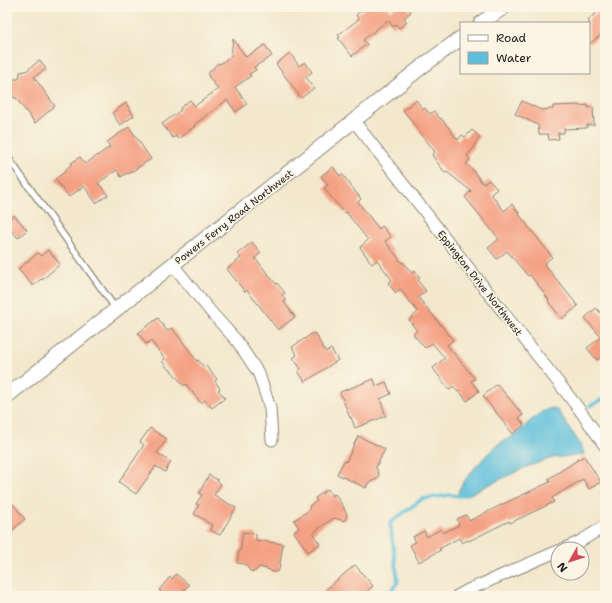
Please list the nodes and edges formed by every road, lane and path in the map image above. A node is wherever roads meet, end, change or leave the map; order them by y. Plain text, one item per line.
1 (504, 7) edge
2 (482, 22) edge
3 (460, 39) edge
4 (354, 121) junction
5 (7, 156) edge
6 (173, 265) junction
7 (116, 309) junction
8 (7, 396) edge
9 (272, 440) dead end
10 (605, 446) edge
11 (605, 526) edge
12 (582, 541) edge
13 (550, 554) edge
14 (457, 596) edge

1 - 2 street
3 - 4 street, Powers Ferry Road Northwest
4 - 6 street, Powers Ferry Road Northwest
4 - 10 street, Eppington Drive Northwest
5 - 7 lane
6 - 7 street, Powers Ferry Road Northwest
6 - 9 street
7 - 8 street, Powers Ferry Road Northwest
11 - 12 street
13 - 14 street

